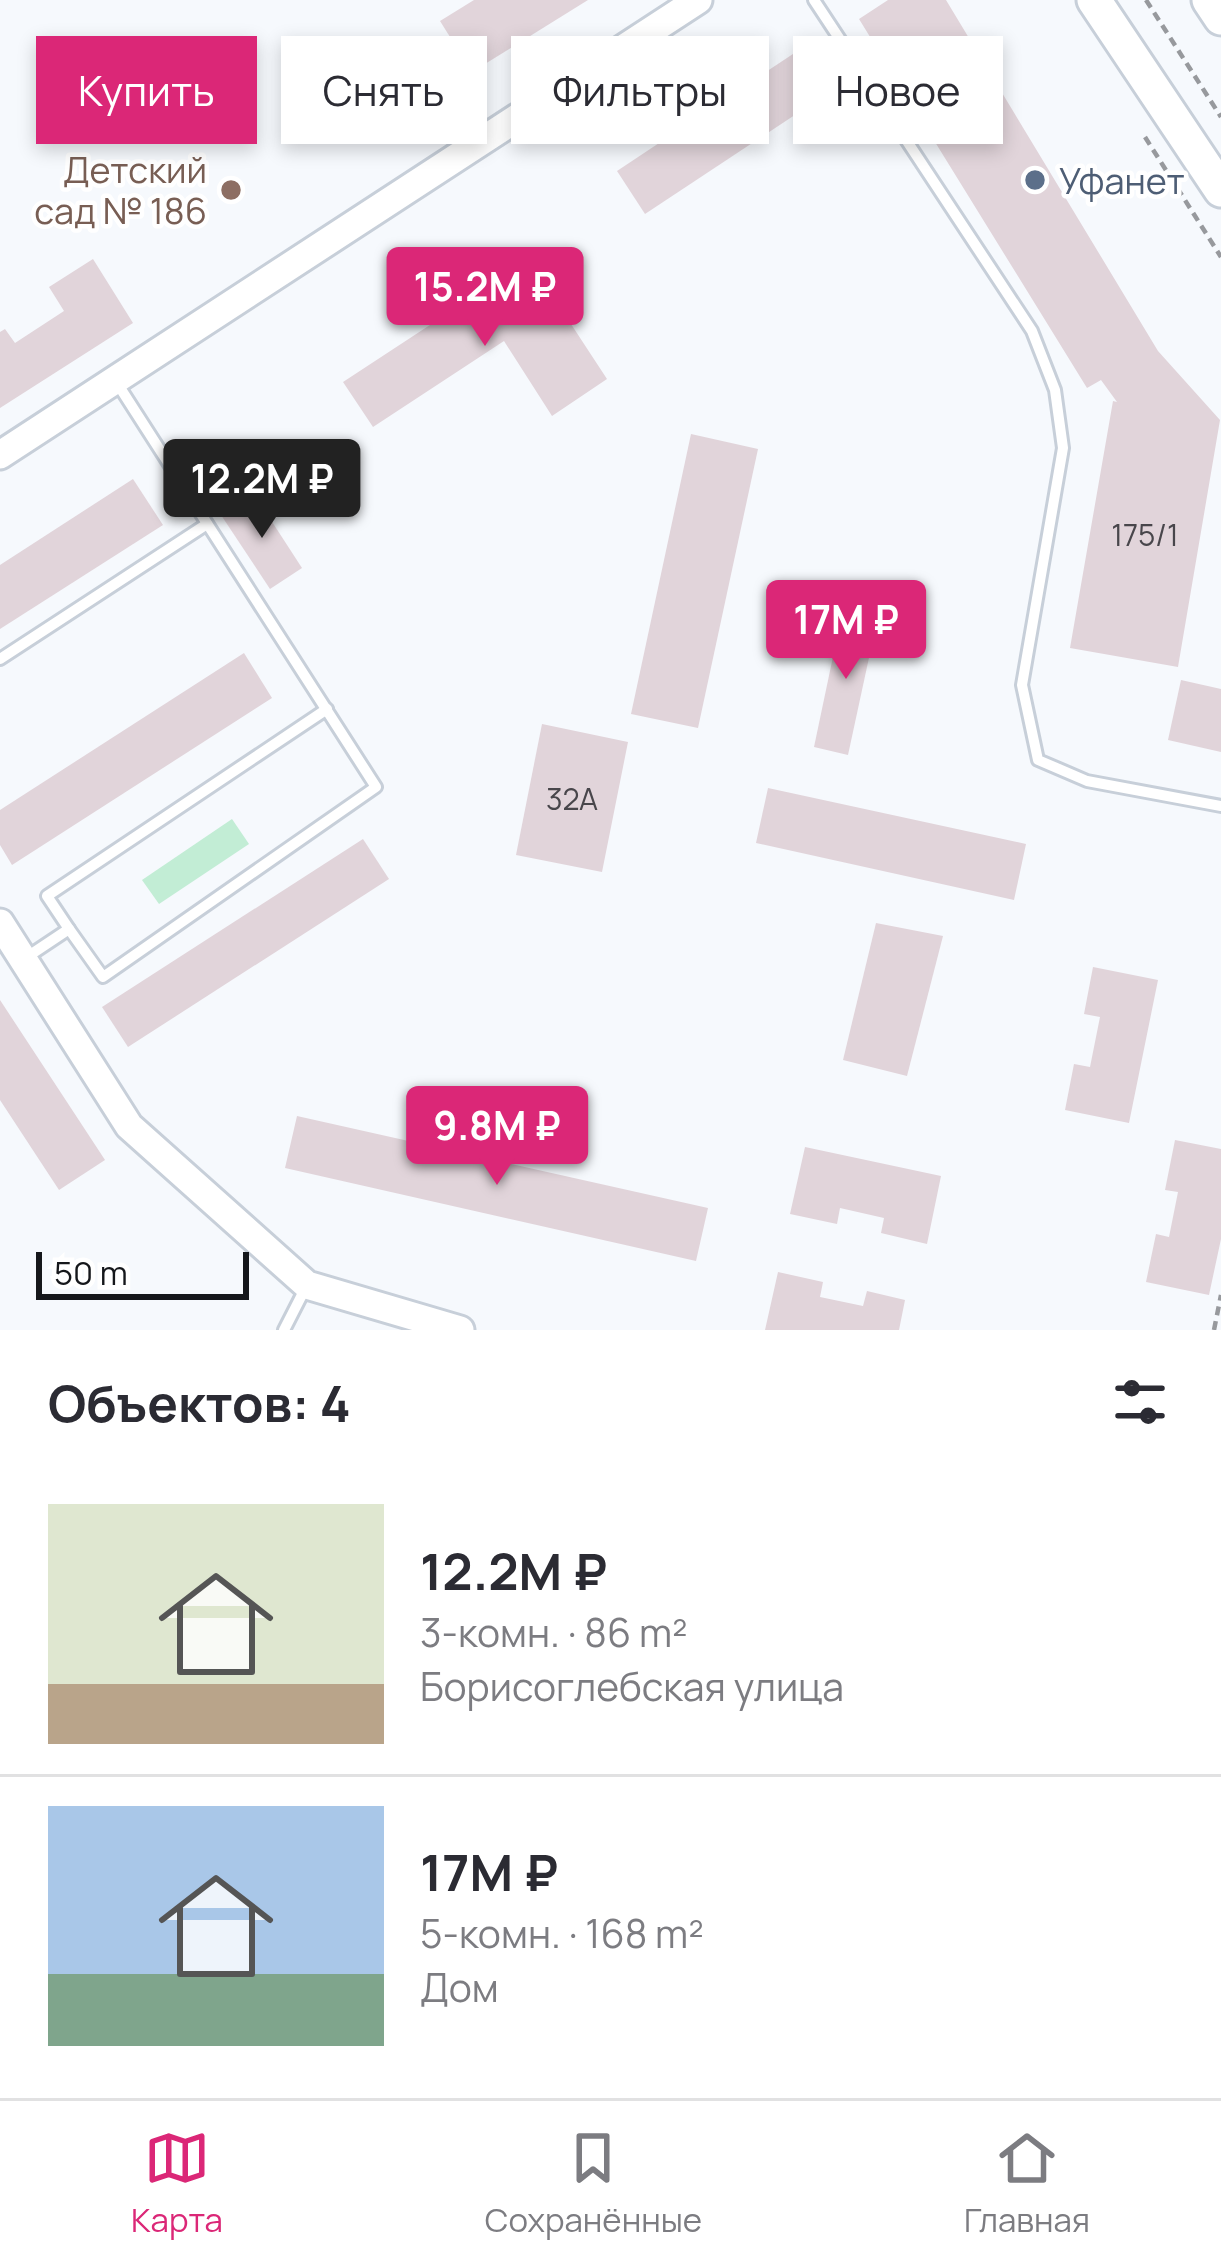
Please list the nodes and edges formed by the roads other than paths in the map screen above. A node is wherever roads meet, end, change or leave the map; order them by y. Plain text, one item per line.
1 (698, 0) edge
2 (814, 0) edge
3 (1094, 0) edge
4 (1209, 0) edge
5 (1221, 18) edge
6 (1221, 190) edge
7 (116, 382) junction
8 (0, 455) edge
9 (207, 524) junction
10 (0, 659) edge
11 (327, 709) junction
12 (1221, 806) edge
13 (0, 923) edge
14 (69, 929) junction
15 (24, 959) junction
16 (307, 1286) junction
17 (284, 1330) edge
18 (460, 1330) edge

1 - 7 street
2 - 12 lane
3 - 6 main road
4 - 5 main road
7 - 8 street
7 - 9 lane
9 - 10 lane
9 - 11 lane
11 - 14 lane
11 - 14 lane
13 - 15 street
14 - 15 lane
15 - 16 street
16 - 17 lane
16 - 18 street

